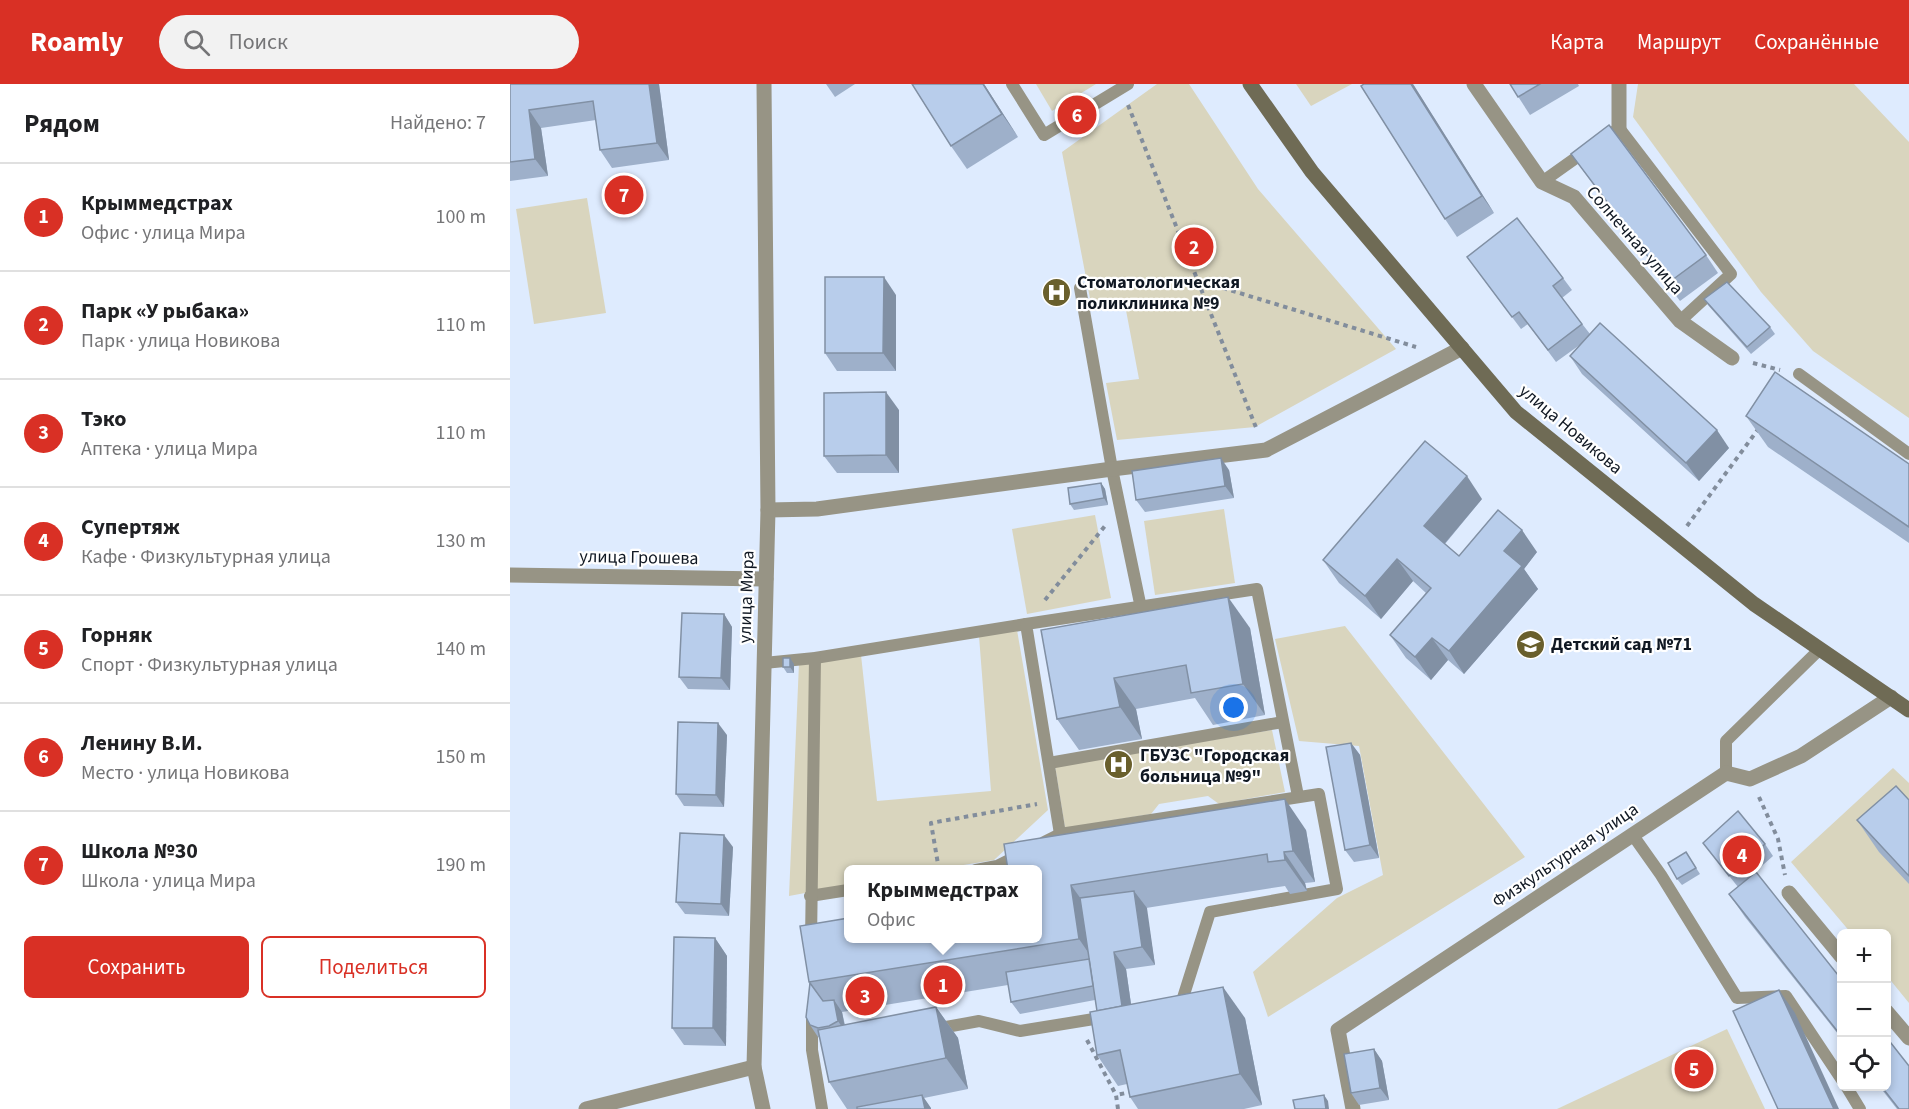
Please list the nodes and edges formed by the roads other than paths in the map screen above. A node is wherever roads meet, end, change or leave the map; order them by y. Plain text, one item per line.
1 (764, 84) edge
2 (1012, 84) edge
3 (1250, 84) edge
4 (1474, 84) edge
5 (1619, 84) edge
6 (1125, 86) edge
7 (1619, 128) junction
8 (1542, 182) junction
9 (1080, 288) dead end
10 (1680, 321) junction
11 (1462, 348) junction
12 (1732, 358) road end
13 (1799, 374) road end
14 (1909, 454) edge
15 (1112, 468) junction
16 (768, 510) junction
17 (510, 575) edge
18 (766, 579) junction
19 (1141, 608) junction
20 (1026, 624) junction
21 (1820, 649) junction
22 (815, 658) junction
23 (764, 663) junction
24 (1891, 697) junction
25 (1909, 710) edge
26 (1283, 722) junction
27 (1049, 763) junction
28 (1726, 773) junction
29 (1298, 796) junction
30 (1060, 834) junction
31 (1632, 834) junction
32 (1000, 865) edge
33 (844, 891) edge
34 (1789, 894) road end
35 (810, 896) junction
36 (1837, 951) edge
37 (811, 955) edge
38 (812, 1003) edge
39 (1161, 1008) edge
40 (1891, 1016) edge
41 (1107, 1017) edge
42 (924, 1031) edge
43 (1909, 1038) edge
44 (753, 1067) junction
45 (1837, 1072) edge
46 (1849, 1091) edge
47 (586, 1109) edge
48 (763, 1109) edge
49 (822, 1109) edge
50 (1353, 1109) edge
51 (1860, 1109) edge

1 - 16 street, улица Мира
2 - 6 lane
3 - 11 main road, улица Новикова
4 - 8 street
5 - 7 street
7 - 8 lane
7 - 10 lane
8 - 10 street, Солнечная улица
9 - 15 lane
10 - 12 street, Солнечная улица
11 - 15 street
11 - 21 main road, улица Новикова
13 - 14 lane
15 - 16 street
15 - 19 lane
16 - 18 street, улица Мира
17 - 18 street, улица Грошева
18 - 23 street, улица Мира
19 - 20 lane
19 - 26 lane
20 - 22 lane
20 - 27 lane
21 - 24 main road, улица Новикова
21 - 28 lane
22 - 23 lane
22 - 35 lane
23 - 44 street, улица Мира
24 - 25 main road, улица Новикова
24 - 28 street
26 - 27 lane
26 - 29 lane
27 - 30 lane
28 - 31 street, Физкультурная улица
29 - 30 lane
29 - 39 lane
30 - 32 lane
31 - 45 lane
31 - 50 street, Физкультурная улица
33 - 35 lane
34 - 36 street
35 - 37 lane
38 - 49 lane
40 - 43 street
41 - 42 lane
44 - 47 street
44 - 48 street, улица Мира
46 - 51 lane

